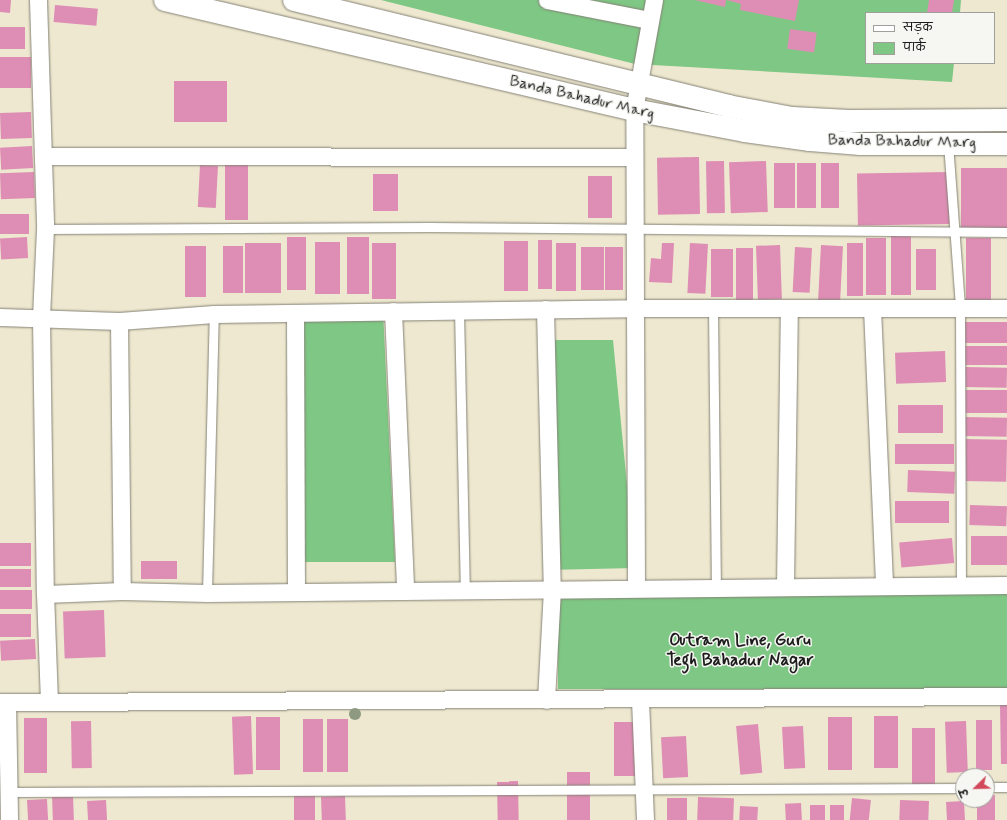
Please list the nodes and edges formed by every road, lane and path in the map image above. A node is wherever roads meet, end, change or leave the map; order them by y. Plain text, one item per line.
1 (38, 0) edge
2 (165, 0) edge
3 (294, 0) edge
4 (547, 0) edge
5 (654, 0) edge
6 (649, 20) junction
7 (640, 83) junction
8 (634, 110) junction
9 (1007, 120) edge
10 (948, 143) junction
11 (1007, 144) edge
12 (43, 156) junction
13 (634, 157) junction
14 (45, 228) junction
15 (634, 230) junction
16 (956, 232) junction
17 (1007, 232) edge
18 (960, 306) junction
19 (634, 308) junction
20 (712, 308) junction
21 (788, 308) junction
22 (872, 308) junction
23 (1007, 308) edge
24 (545, 309) junction
25 (459, 310) junction
26 (393, 311) junction
27 (295, 313) junction
28 (214, 314) junction
29 (0, 317) edge
30 (42, 317) junction
31 (119, 321) junction
32 (961, 585) junction
33 (1007, 585) edge
34 (884, 586) junction
35 (716, 587) junction
36 (785, 587) junction
37 (636, 588) junction
38 (552, 589) junction
39 (465, 590) junction
40 (122, 591) junction
41 (405, 591) junction
42 (296, 592) junction
43 (208, 593) junction
44 (45, 594) junction
45 (1007, 696) edge
46 (546, 700) junction
47 (640, 700) junction
48 (4, 702) edge
49 (49, 702) junction
50 (995, 787) edge
51 (1007, 787) edge
52 (955, 788) edge
53 (644, 791) junction
54 (8, 792) junction
55 (9, 820) edge
56 (645, 820) edge

1 - 12 street
2 - 8 street, Banda Bahadur Marg
3 - 7 street, Banda Bahadur Marg
4 - 6 street
5 - 6 street
6 - 7 street
7 - 8 street
7 - 9 street, Banda Bahadur Marg
8 - 10 street, Banda Bahadur Marg
8 - 13 street
10 - 11 street, Banda Bahadur Marg
10 - 16 lane
12 - 13 street
12 - 14 street
13 - 15 street
14 - 15 lane
14 - 30 street
15 - 16 lane
15 - 19 street
16 - 17 lane
16 - 18 lane
18 - 22 street
18 - 23 street
18 - 32 lane
19 - 20 street
19 - 24 street
19 - 37 street
20 - 21 street
20 - 35 lane
21 - 22 street
21 - 36 street
22 - 34 street
24 - 25 street
24 - 38 street
25 - 26 street
25 - 39 lane
26 - 27 street
26 - 41 street
27 - 28 street
27 - 42 street
28 - 31 street
28 - 43 lane
29 - 30 street
30 - 31 street
30 - 44 street
31 - 40 street
32 - 33 street
32 - 34 street
34 - 36 street
35 - 36 street
35 - 37 street
37 - 38 street
38 - 39 street
38 - 46 street
39 - 41 street
40 - 43 street
40 - 44 street
41 - 42 street
42 - 43 street
44 - 49 street
45 - 47 street
46 - 47 street
46 - 49 street
47 - 53 street
48 - 49 street
48 - 54 street
50 - 51 lane
52 - 53 lane
53 - 54 lane
53 - 56 street
54 - 55 street

